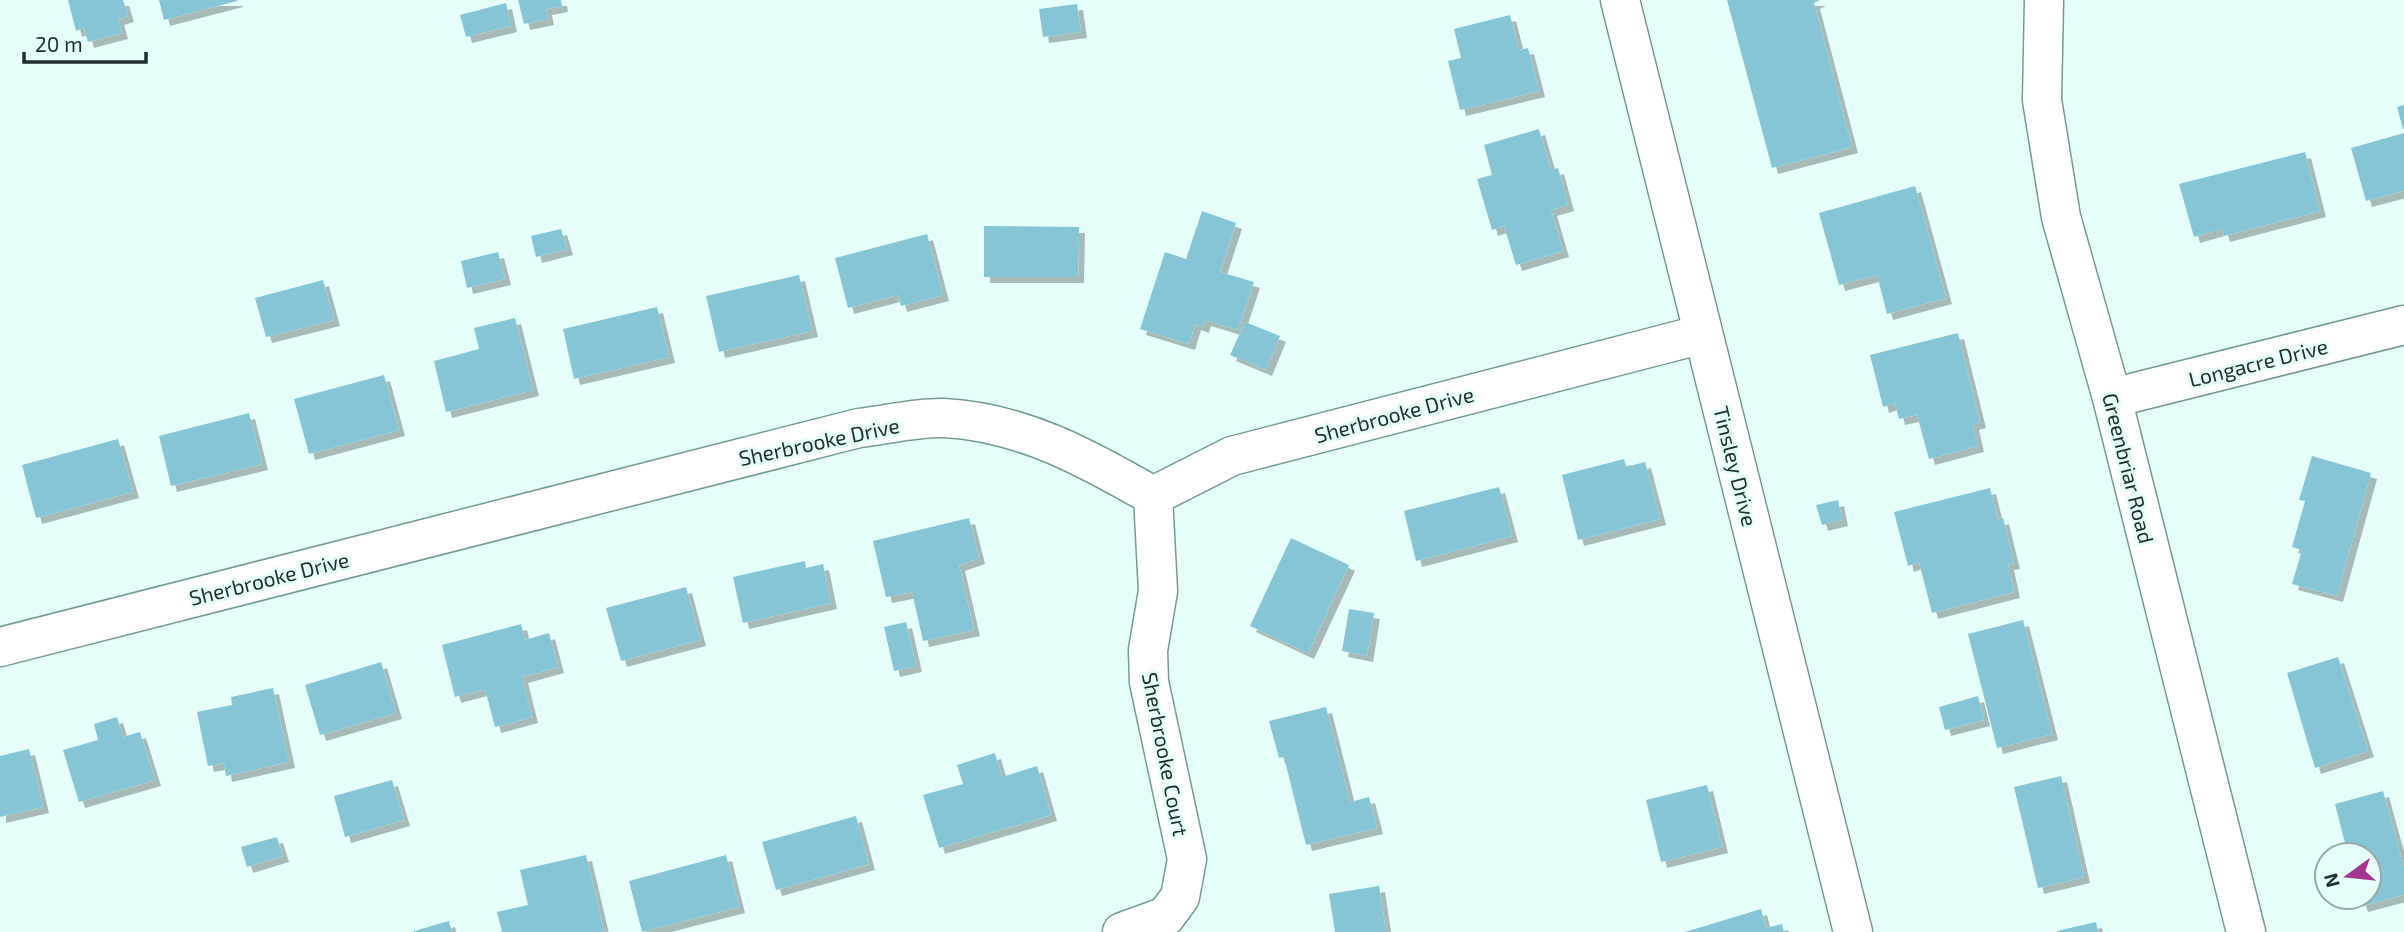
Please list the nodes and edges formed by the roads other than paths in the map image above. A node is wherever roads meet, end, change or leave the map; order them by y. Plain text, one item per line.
1 (1620, 0) edge
2 (2044, 0) edge
3 (2404, 326) edge
4 (1703, 334) junction
5 (2112, 398) junction
6 (1153, 496) junction
7 (0, 647) edge
8 (1118, 931) edge
9 (1853, 932) edge
10 (2246, 932) edge

1 - 4 street, Tinsley Drive
2 - 5 street, Greenbriar Road
3 - 5 street, Longacre Drive
4 - 6 street, Sherbrooke Drive
4 - 9 street, Tinsley Drive
5 - 10 street, Greenbriar Road
6 - 7 street, Sherbrooke Drive
6 - 8 street, Sherbrooke Court

